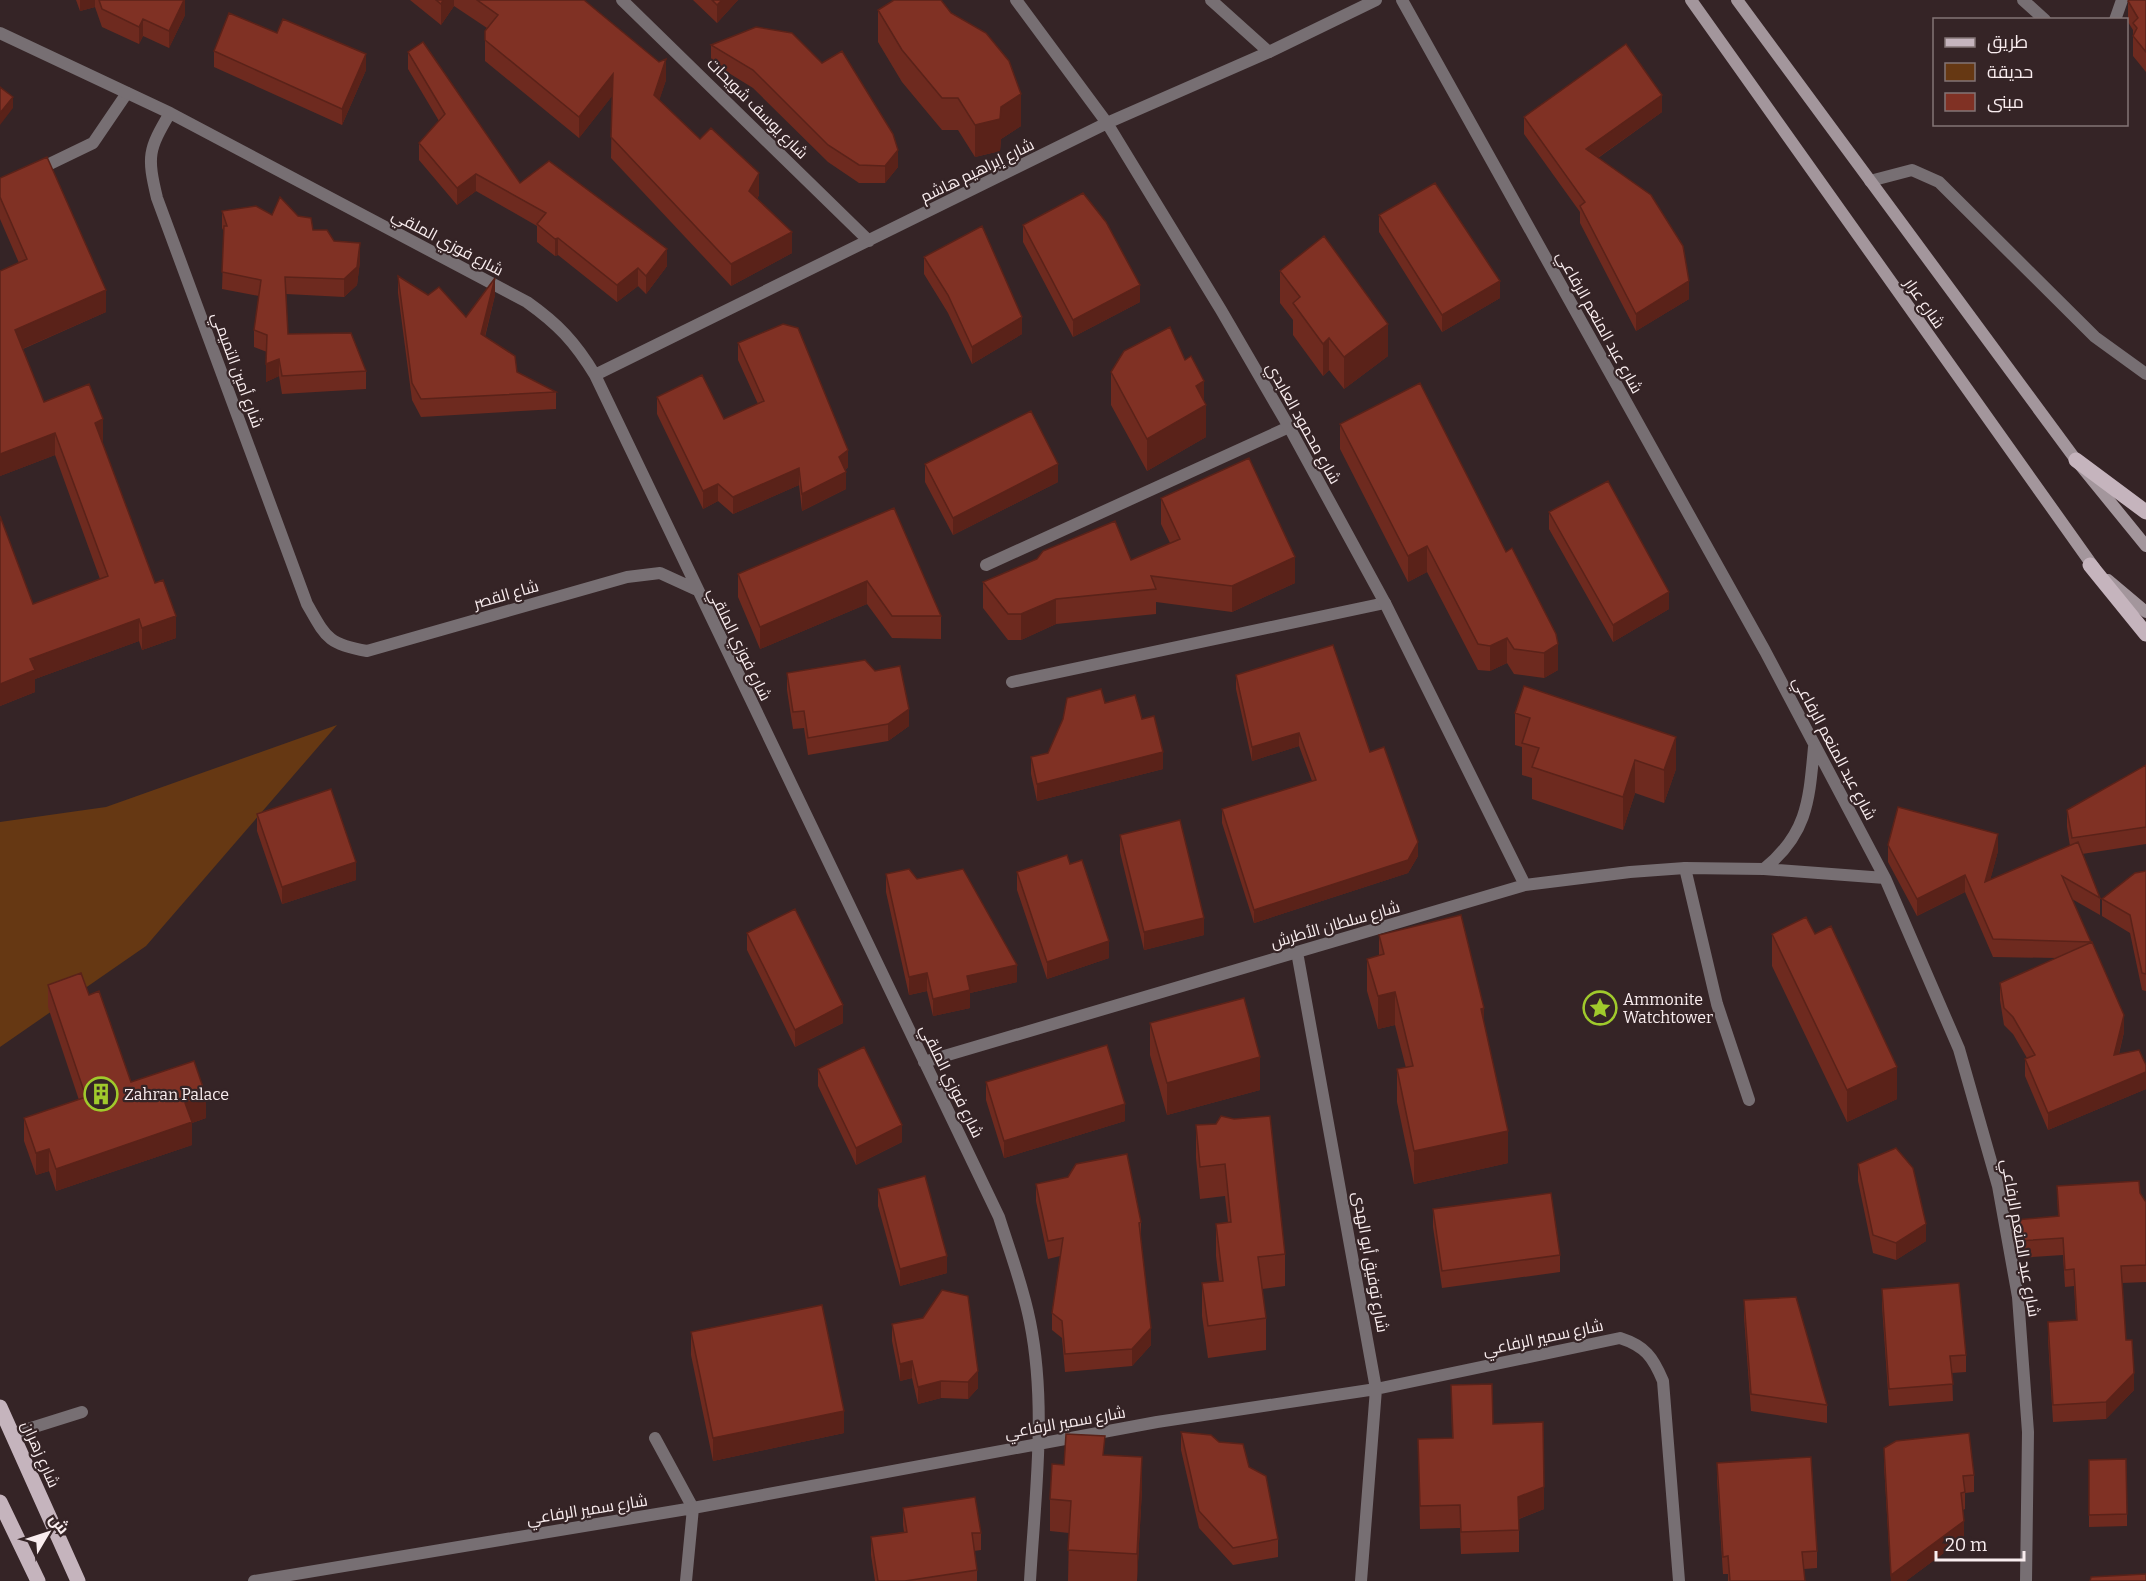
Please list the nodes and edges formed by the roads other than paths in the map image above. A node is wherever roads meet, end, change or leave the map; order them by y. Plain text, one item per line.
1 (622, 0) edge
2 (1016, 0) edge
3 (1211, 0) edge
4 (1376, 0) edge
5 (1402, 0) edge
6 (1692, 0) edge
7 (1737, 0) edge
8 (2024, 0) edge
9 (2122, 0) edge
10 (2043, 18) edge
11 (2116, 18) edge
12 (0, 33) edge
13 (1269, 52) junction
14 (127, 93) junction
15 (170, 113) junction
16 (1107, 123) junction
17 (20, 178) edge
18 (1870, 182) junction
19 (869, 241) junction
20 (2146, 374) edge
21 (595, 375) junction
22 (1289, 427) junction
23 (2076, 460) junction
24 (2146, 512) edge
25 (2146, 546) edge
26 (986, 565) dead end
27 (2090, 565) junction
28 (695, 589) junction
29 (1385, 603) junction
30 (2146, 612) edge
31 (2146, 634) edge
32 (326, 637) joint
33 (1012, 682) dead end
34 (1814, 747) junction
35 (1685, 868) junction
36 (1764, 869) junction
37 (1885, 878) junction
38 (1525, 885) junction
39 (1297, 952) junction
40 (924, 1062) junction
41 (1749, 1100) dead end
42 (1376, 1389) junction
43 (0, 1409) edge
44 (82, 1412) dead end
45 (12, 1434) junction
46 (655, 1438) dead end
47 (1038, 1443) junction
48 (0, 1502) edge
49 (693, 1508) junction
50 (38, 1581) edge
51 (78, 1581) edge
52 (254, 1581) edge
53 (686, 1581) edge
54 (1030, 1581) edge
55 (1360, 1581) edge
56 (1679, 1581) edge
57 (2026, 1581) edge

1 - 19 street, شارع يوسف شويحات
2 - 16 street, شارع محمود العابدي
3 - 13 street
4 - 13 street, شارع إبراهيم هاشم
5 - 34 street, شارع عبد المنعم الرفاعي
6 - 27 main road, شارع عرار
7 - 18 main road, شارع عرار
8 - 10 street
9 - 11 street
12 - 14 street, شارع فوزي الملقي
13 - 16 street, شارع إبراهيم هاشم
14 - 15 street, شارع فوزي الملقي
14 - 17 street
15 - 21 street, شارع فوزي الملقي
15 - 32 street, شارع أمين التميمي
16 - 19 street, شارع إبراهيم هاشم
16 - 22 street, شارع محمود العابدي
18 - 20 street
18 - 23 main road, شارع عرار
19 - 21 street, شارع إبراهيم هاشم
21 - 28 street, شارع فوزي الملقي
22 - 26 street
22 - 29 street, شارع محمود العابدي
23 - 24 main road
23 - 25 main road, شارع عرار
27 - 30 main road, شارع عرار
27 - 31 main road
28 - 32 street, شاع القصر
28 - 40 street, شارع فوزي الملقي
29 - 33 street
29 - 38 street, شارع محمود العابدي
34 - 36 street
34 - 37 street, شارع عبد المنعم الرفاعي
35 - 36 street, شارع سلطان الأطرش
35 - 38 street, شارع سلطان الأطرش
35 - 41 street
36 - 37 street, شارع سلطان الأطرش
37 - 57 street, شارع عبد المنعم الرفاعي
38 - 39 street, شارع سلطان الأطرش
39 - 40 street, شارع سلطان الأطرش
39 - 42 street, شارع توفيق أبو الهدى
40 - 47 street, شارع فوزي الملقي
42 - 47 street, شارع سمير الرفاعي
42 - 55 street, شارع توفيق أبو الهدى
42 - 56 street, شارع سمير الرفاعي
43 - 45 main road, شارع زهران
44 - 45 street
45 - 51 main road, شارع زهران
46 - 49 street
47 - 49 street, شارع سمير الرفاعي
47 - 54 street, شارع فوزي الملقي
48 - 50 main road
49 - 52 street, شارع سمير الرفاعي
49 - 53 street

